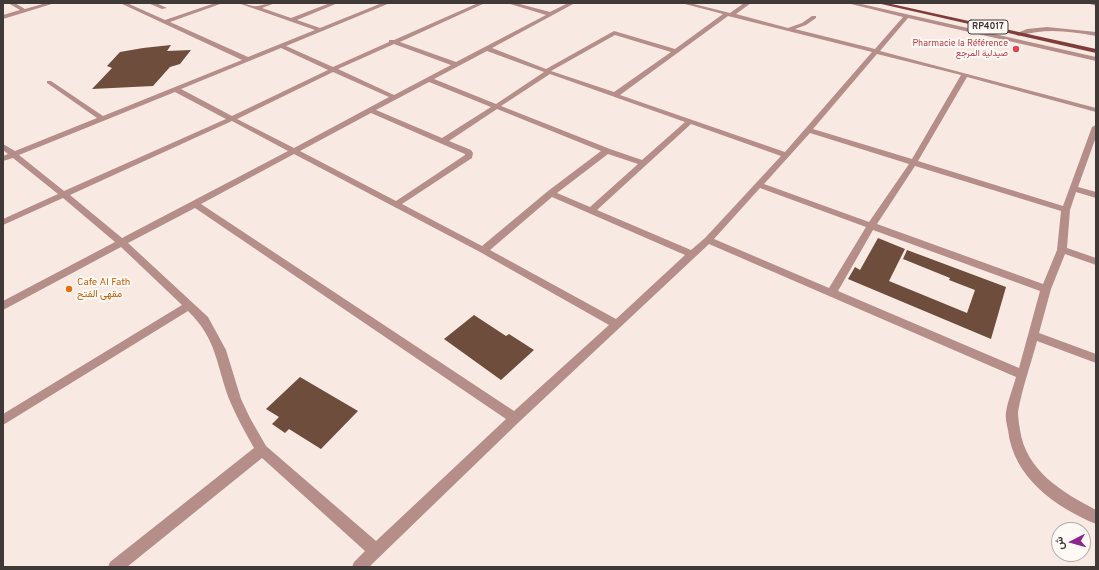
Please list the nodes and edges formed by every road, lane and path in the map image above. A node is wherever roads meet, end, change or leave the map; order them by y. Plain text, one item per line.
1 (11, 3) edge
2 (52, 3) edge
3 (151, 3) edge
4 (220, 3) edge
5 (241, 3) edge
6 (272, 3) edge
7 (335, 3) edge
8 (387, 3) edge
9 (482, 3) edge
10 (510, 3) edge
11 (572, 3) edge
12 (684, 3) edge
13 (748, 3) edge
14 (850, 3) edge
15 (880, 3) edge
16 (901, 3) edge
17 (1092, 3) edge
18 (41, 4) edge
19 (125, 4) edge
20 (1096, 4) edge
21 (311, 5) dead end
22 (140, 6) edge
23 (164, 8) dead end
24 (258, 8) junction
25 (320, 9) junction
26 (25, 11) junction
27 (550, 14) junction
28 (729, 15) junction
29 (907, 16) junction
30 (814, 17) dead end
31 (3, 18) edge
32 (292, 20) junction
33 (165, 22) junction
34 (320, 30) junction
35 (787, 30) junction
36 (1026, 31) junction
37 (1018, 34) junction
38 (1096, 34) edge
39 (386, 39) dead end
40 (394, 42) junction
41 (281, 46) junction
42 (1096, 46) edge
43 (486, 48) junction
44 (676, 51) junction
45 (1096, 51) edge
46 (876, 52) junction
47 (246, 59) junction
48 (1096, 59) edge
49 (455, 64) junction
50 (334, 69) junction
51 (548, 71) junction
52 (965, 74) junction
53 (428, 79) junction
54 (49, 82) dead end
55 (175, 89) junction
56 (615, 95) junction
57 (394, 97) junction
58 (497, 107) junction
59 (369, 110) junction
60 (1096, 110) edge
61 (102, 118) junction
62 (231, 119) junction
63 (690, 121) junction
64 (1096, 127) edge
65 (809, 130) junction
66 (443, 141) junction
67 (3, 146) edge
68 (296, 151) junction
69 (607, 151) junction
70 (14, 154) junction
71 (786, 155) junction
72 (3, 159) edge
73 (914, 162) junction
74 (643, 163) junction
75 (759, 185) junction
76 (1073, 188) junction
77 (551, 193) junction
78 (63, 194) junction
79 (1096, 195) edge
80 (195, 204) junction
81 (397, 204) junction
82 (592, 210) junction
83 (1066, 210) junction
84 (3, 222) edge
85 (871, 226) junction
86 (708, 240) junction
87 (122, 243) junction
88 (483, 250) junction
89 (1062, 250) junction
90 (693, 255) junction
91 (1096, 262) edge
92 (1046, 289) junction
93 (832, 292) junction
94 (3, 306) edge
95 (189, 306) junction
96 (616, 324) junction
97 (1033, 335) junction
98 (1096, 360) edge
99 (1022, 374) junction
100 (515, 418) junction
101 (3, 420) edge
102 (262, 450) junction
103 (1096, 517) edge
104 (376, 550) junction
105 (115, 567) edge
106 (359, 567) edge

1 - 26 street
2 - 18 street
3 - 23 street
4 - 33 street
5 - 24 street
6 - 24 street
7 - 25 street
8 - 34 street
9 - 40 street
10 - 27 street
11 - 27 street
12 - 28 street
13 - 28 street
14 - 29 street
15 - 37 main road, RP4017
16 - 36 main road, RP4017
17 - 20 street
18 - 26 street
19 - 22 street
21 - 25 street
22 - 33 street
24 - 32 street
25 - 32 street
26 - 31 street
27 - 43 street
28 - 35 street
28 - 44 street
29 - 46 street
29 - 48 street
30 - 35 street
32 - 34 street
33 - 47 street
34 - 41 street
35 - 46 street
36 - 37 street
36 - 38 street
36 - 42 main road, RP4017
37 - 45 main road, RP4017
39 - 40 street
40 - 49 street
40 - 50 street
41 - 47 street
41 - 50 street
43 - 49 street
43 - 51 street
44 - 51 street
44 - 56 street
46 - 52 street
46 - 65 street
47 - 55 street
49 - 53 street
50 - 57 street
50 - 62 street
51 - 56 street
51 - 58 street
52 - 60 street
52 - 73 street
53 - 57 street
53 - 58 street
54 - 61 street
55 - 61 street
55 - 62 street
56 - 63 street
57 - 59 street
58 - 66 street
58 - 69 street
59 - 66 street
59 - 68 street
61 - 70 street
62 - 68 street
62 - 78 street
63 - 71 street
63 - 74 street
64 - 76 street
65 - 71 street
65 - 73 street
66 - 81 street
67 - 70 street
68 - 80 street
68 - 81 street
69 - 74 street
69 - 77 street
70 - 72 street
70 - 78 street
71 - 75 street
73 - 83 street
73 - 85 street
74 - 82 street
75 - 85 street
75 - 86 street
76 - 79 street
76 - 83 street
77 - 82 street
77 - 88 street
78 - 84 street
78 - 87 street
80 - 87 street
80 - 100 street
81 - 88 street
82 - 90 street
83 - 89 street
85 - 92 street
85 - 93 street
86 - 90 street
86 - 93 street
87 - 94 street
87 - 95 street
88 - 96 street
89 - 91 street
89 - 92 street
90 - 96 street
92 - 97 street
93 - 99 street
95 - 101 street
95 - 102 street
96 - 100 street
97 - 98 street
97 - 99 street
99 - 103 street
100 - 104 street
102 - 104 street
102 - 105 street
104 - 106 street

